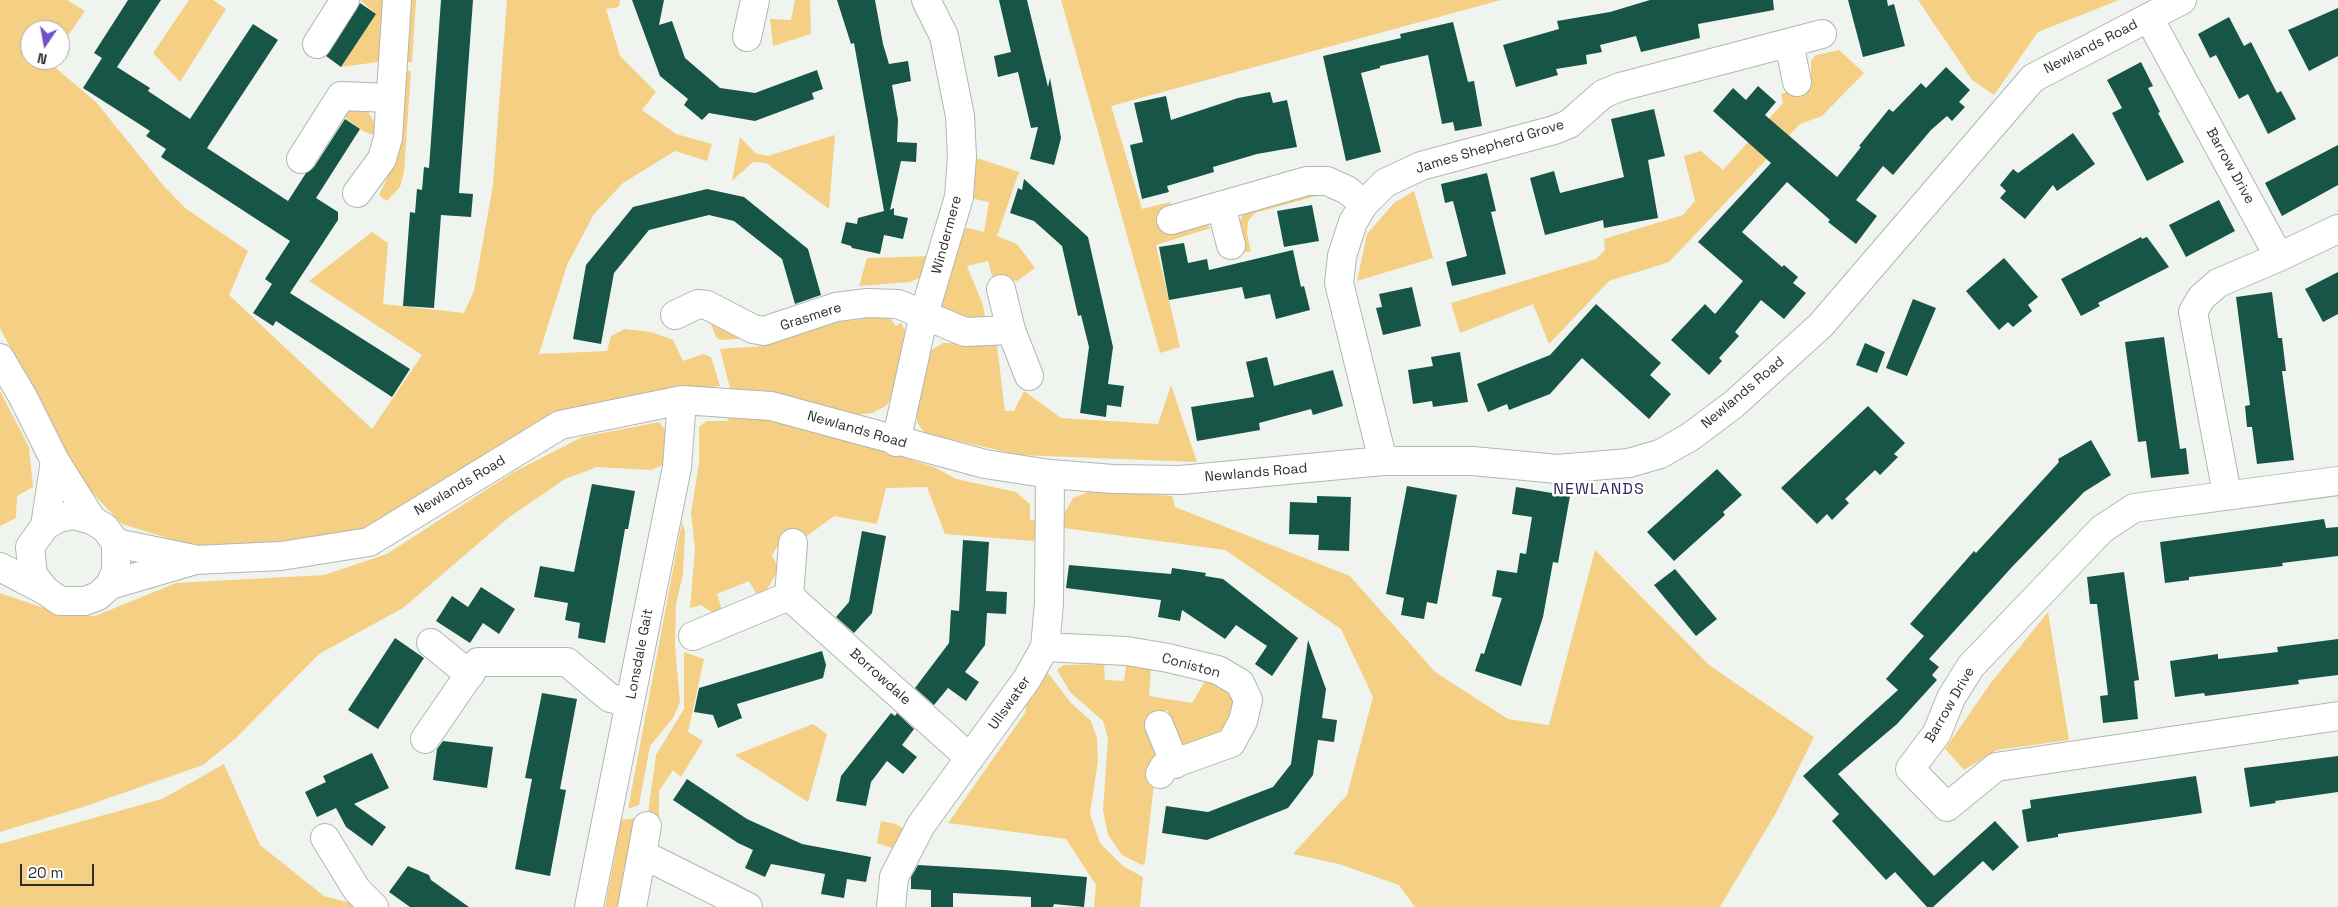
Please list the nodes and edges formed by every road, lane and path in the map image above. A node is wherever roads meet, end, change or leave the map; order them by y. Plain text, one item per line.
1 (345, 0) edge
2 (397, 0) edge
3 (755, 0) edge
4 (926, 0) edge
5 (2182, 0) edge
6 (2149, 18) junction
7 (1822, 34) dead end
8 (747, 37) dead end
9 (1789, 43) junction
10 (317, 44) dead end
11 (1797, 82) dead end
12 (390, 98) junction
13 (301, 159) dead end
14 (356, 193) dead end
15 (1364, 204) junction
16 (1221, 206) junction
17 (1171, 220) dead end
18 (2338, 229) edge
19 (1231, 245) dead end
20 (2280, 257) junction
21 (1001, 288) dead end
22 (924, 314) junction
23 (675, 315) dead end
24 (1011, 330) junction
25 (0, 358) edge
26 (1029, 376) dead end
27 (682, 400) junction
28 (896, 442) junction
29 (55, 461) junction
30 (1383, 461) junction
31 (1050, 474) junction
32 (2338, 481) edge
33 (2227, 494) junction
34 (92, 520) junction
35 (37, 537) junction
36 (116, 543) junction
37 (793, 543) dead end
38 (0, 554) edge
39 (195, 560) junction
40 (0, 567) edge
41 (110, 585) junction
42 (46, 591) junction
43 (790, 596) junction
44 (693, 636) dead end
45 (431, 643) dead end
46 (1045, 647) junction
47 (470, 675) junction
48 (630, 702) junction
49 (2338, 716) edge
50 (1159, 725) dead end
51 (425, 739) dead end
52 (970, 758) junction
53 (647, 826) dead end
54 (325, 838) dead end
55 (642, 854) junction
56 (374, 907) edge
57 (590, 907) edge
58 (632, 907) edge
59 (748, 907) edge
60 (890, 907) edge

1 - 10 street
2 - 12 street
3 - 8 street
4 - 22 street, Windermere
5 - 6 street, Newlands Road
6 - 20 street, Barrow Drive
6 - 30 street, Newlands Road
7 - 9 street, James Shepherd Grove
9 - 11 street
9 - 15 street, James Shepherd Grove
12 - 13 street
12 - 14 street
15 - 16 street
15 - 30 street, James Shepherd Grove
16 - 17 street
16 - 19 street
18 - 20 street
20 - 33 street
21 - 24 street
22 - 23 street, Grasmere
22 - 24 street, Grasmere
22 - 28 street, Windermere
24 - 26 street
25 - 29 street
27 - 28 street, Newlands Road
27 - 39 street, Newlands Road
27 - 48 street, Lonsdale Gait
28 - 31 street, Newlands Road
29 - 34 street
29 - 35 street
30 - 31 street, Newlands Road
31 - 46 street, Ullswater
32 - 33 street, Barrow Drive
33 - 49 street, Barrow Drive
34 - 35 street
34 - 36 street
35 - 38 street
35 - 42 street
36 - 39 street, Newlands Road
36 - 41 street
37 - 43 street
39 - 41 street, Newlands Road
40 - 42 street
41 - 42 street
43 - 44 street
43 - 52 street, Borrowdale
45 - 47 street
46 - 50 street, Coniston
46 - 52 street, Ullswater
47 - 48 street
47 - 51 street
48 - 57 street, Lonsdale Gait
52 - 60 street, Ullswater
53 - 55 street
54 - 56 street
55 - 58 street
55 - 59 street

